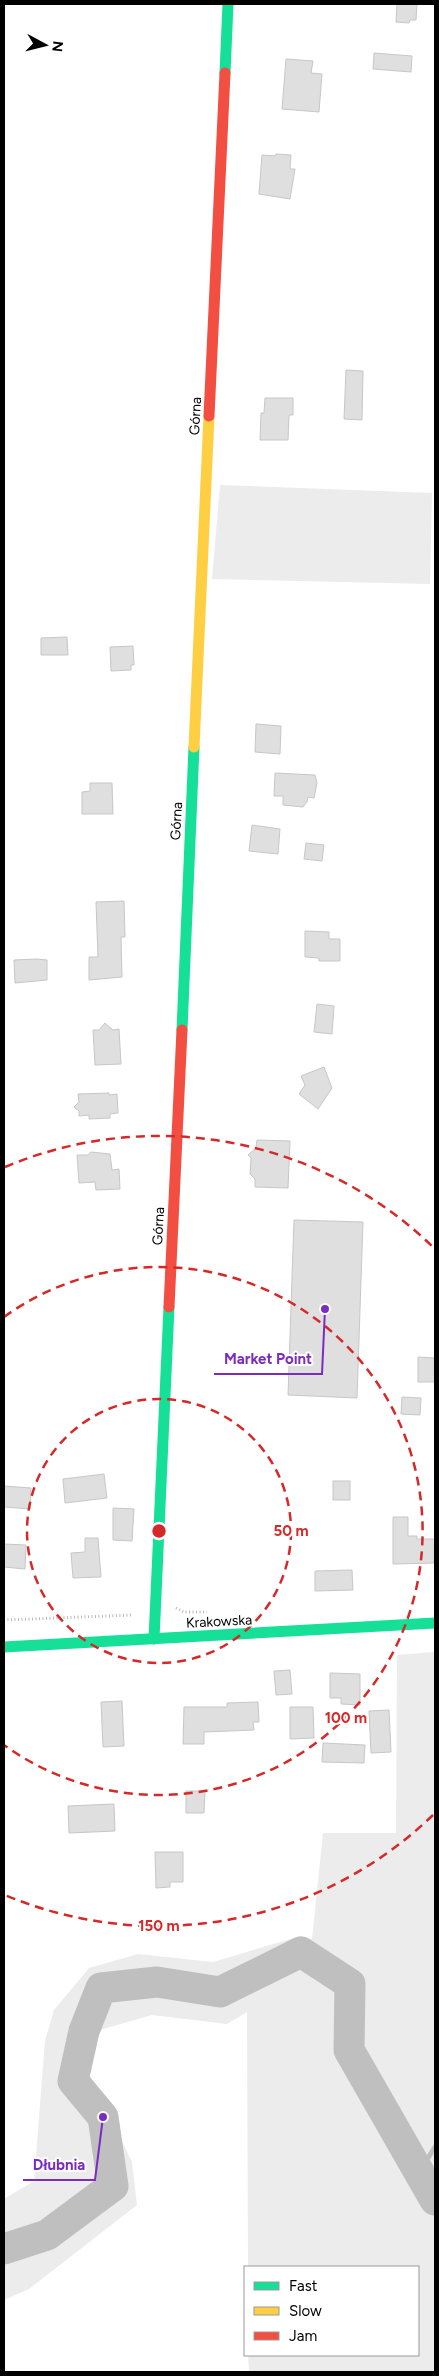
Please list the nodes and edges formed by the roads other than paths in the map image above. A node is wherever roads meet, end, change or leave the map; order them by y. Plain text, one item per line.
1 (228, 4) edge
2 (435, 1623) edge
3 (154, 1640) junction
4 (4, 1647) edge

1 - 3 street, Górna
2 - 3 street, Krakowska
3 - 4 street, Krakowska

